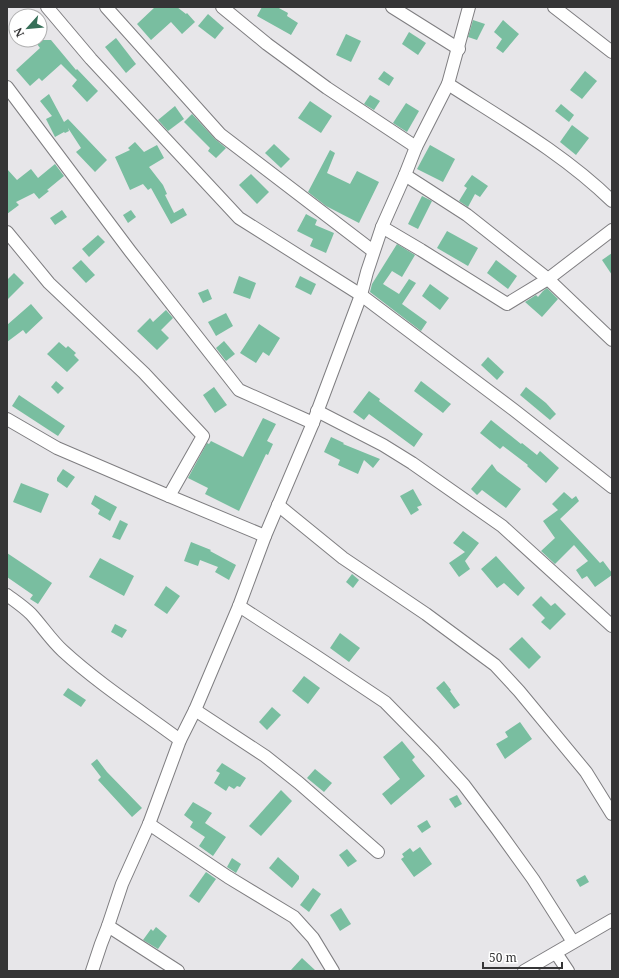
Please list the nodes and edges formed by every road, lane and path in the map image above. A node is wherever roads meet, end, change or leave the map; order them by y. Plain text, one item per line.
1 (48, 7) edge
2 (106, 7) edge
3 (222, 7) edge
4 (392, 7) edge
5 (469, 7) edge
6 (554, 7) edge
7 (458, 49) junction
8 (612, 52) edge
9 (448, 84) junction
10 (7, 87) edge
11 (416, 147) junction
12 (405, 175) junction
13 (612, 200) edge
14 (382, 228) junction
15 (612, 230) edge
16 (7, 232) edge
17 (373, 251) junction
18 (548, 279) junction
19 (361, 295) junction
20 (612, 340) edge
21 (317, 411) junction
22 (7, 419) edge
23 (313, 423) junction
24 (612, 487) edge
25 (169, 496) junction
26 (278, 505) junction
27 (264, 536) junction
28 (7, 595) edge
29 (239, 606) junction
30 (612, 626) edge
31 (195, 710) junction
32 (180, 740) junction
33 (612, 814) edge
34 (149, 824) junction
35 (378, 852) dead end
36 (612, 920) edge
37 (108, 926) junction
38 (573, 942) junction
39 (556, 953) junction
40 (92, 971) edge
41 (178, 971) edge
42 (333, 971) edge
43 (524, 971) edge
44 (568, 971) edge

1 - 19 street
2 - 17 street
3 - 11 street
4 - 7 street
5 - 7 street
6 - 8 street
7 - 9 street
9 - 11 street
9 - 13 street
10 - 23 street
11 - 12 street
12 - 14 street
12 - 18 street
14 - 17 street
14 - 18 street
15 - 18 street
16 - 25 street
17 - 19 street
18 - 20 street
19 - 21 street
19 - 24 street
21 - 23 street
21 - 30 street
22 - 25 street
23 - 26 street
25 - 27 street
26 - 27 street
26 - 33 street
27 - 29 street
28 - 32 street
29 - 31 street
29 - 38 street
31 - 32 street
31 - 35 street
32 - 34 street
34 - 37 street
34 - 42 street
36 - 38 street
37 - 40 street
37 - 41 street
38 - 39 street
39 - 43 street
39 - 44 street

